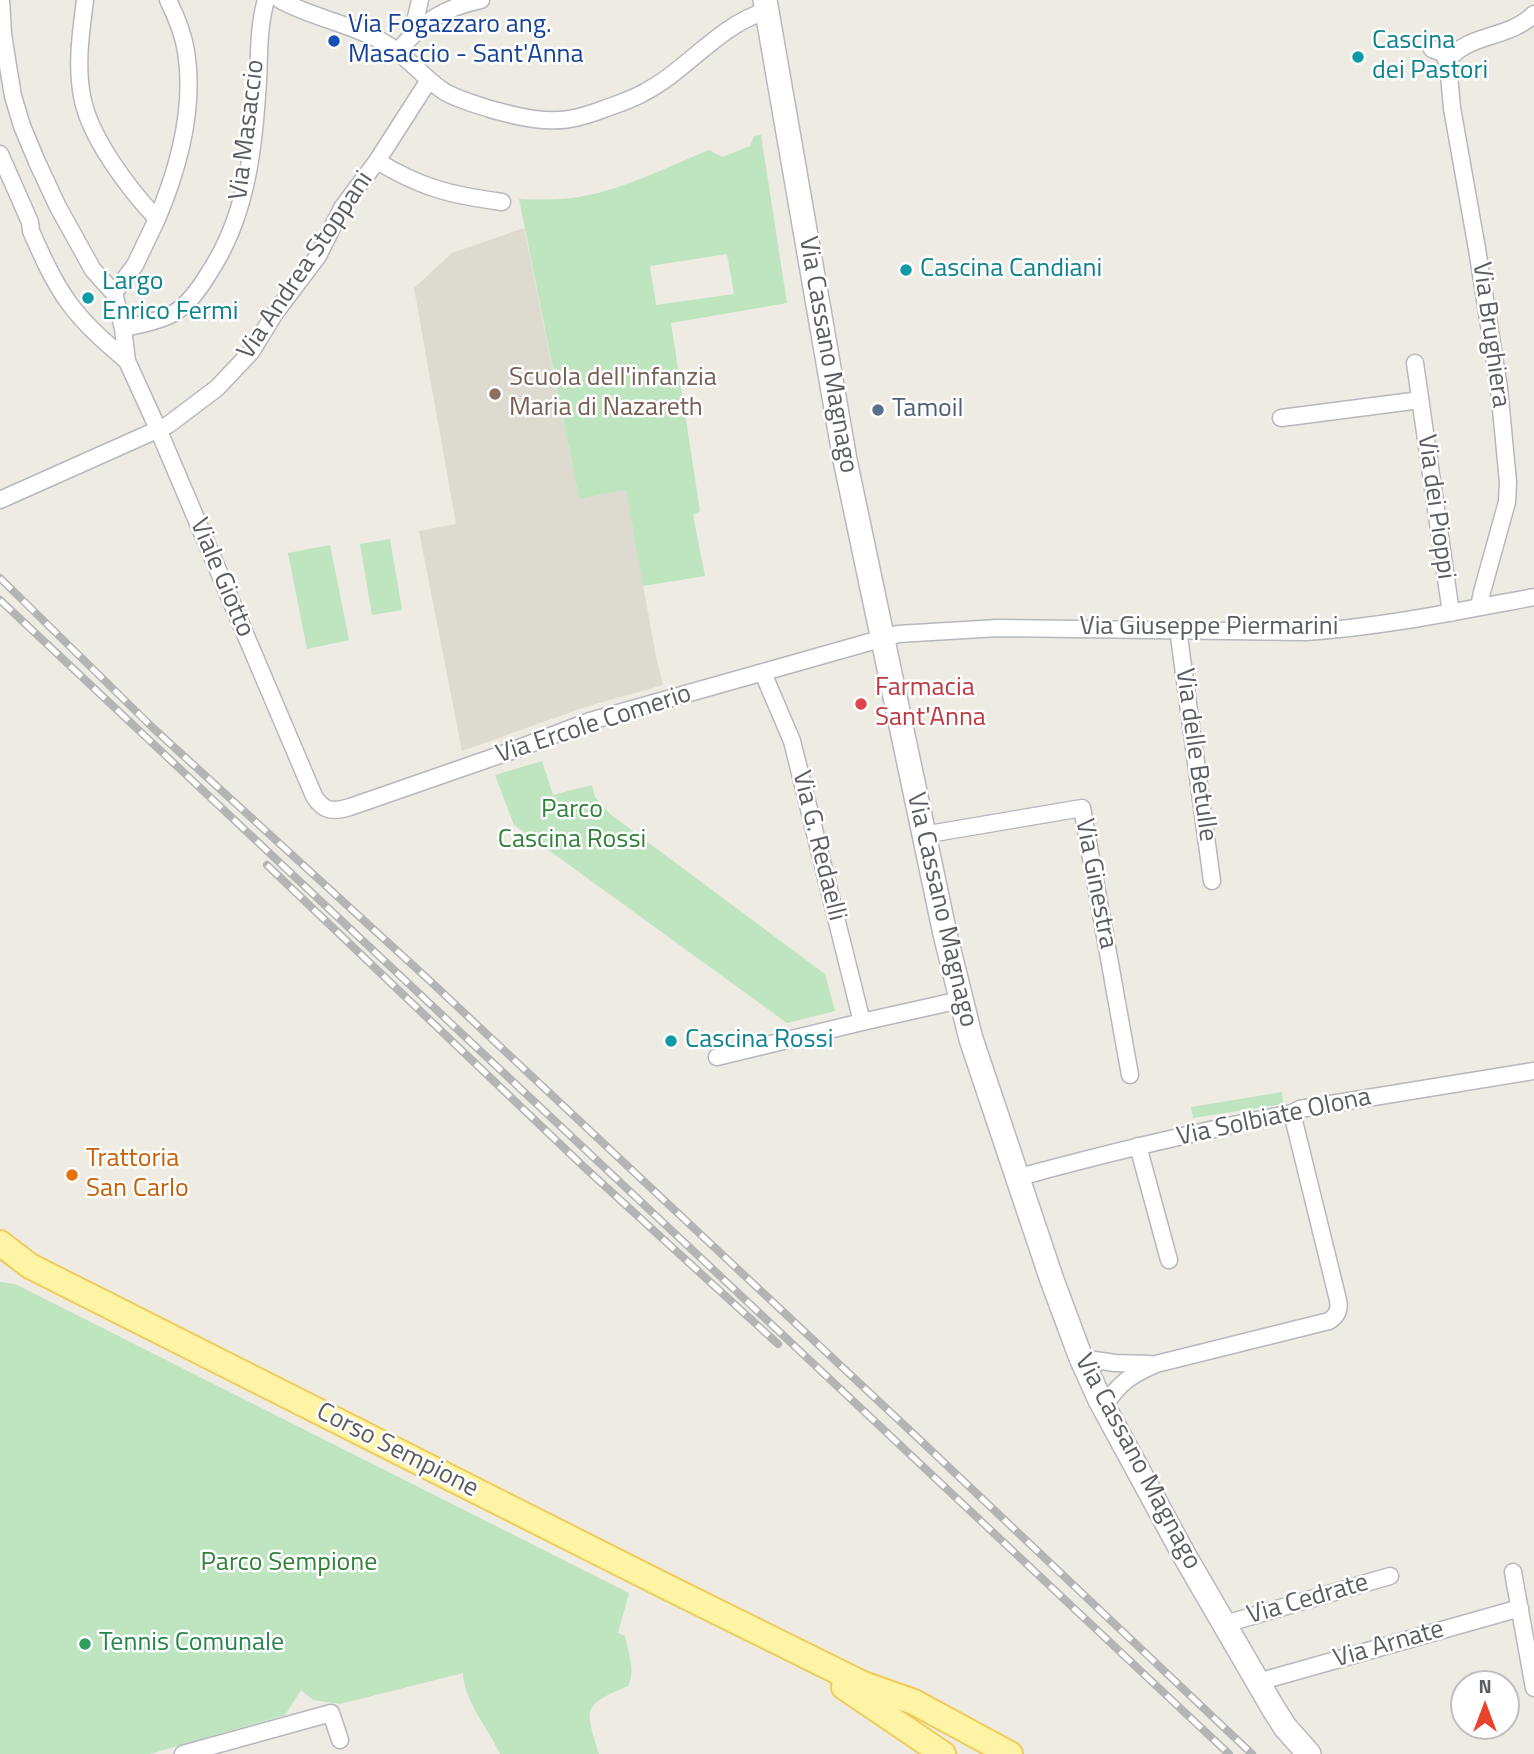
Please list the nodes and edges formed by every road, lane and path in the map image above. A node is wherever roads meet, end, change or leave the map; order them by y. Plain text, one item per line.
1 (1, 0) edge
2 (85, 0) edge
3 (168, 0) edge
4 (266, 0) edge
5 (280, 0) edge
6 (421, 0) edge
7 (481, 0) edge
8 (765, 6) edge
9 (1534, 14) edge
10 (412, 35) junction
11 (1432, 49) dead end
12 (398, 51) junction
13 (1447, 61) junction
14 (429, 80) junction
15 (0, 154) edge
16 (377, 161) junction
17 (502, 202) dead end
18 (158, 219) junction
19 (114, 293) junction
20 (123, 328) junction
21 (127, 361) junction
22 (1415, 363) dead end
23 (1420, 400) junction
24 (1281, 418) dead end
25 (158, 429) junction
26 (0, 500) edge
27 (1534, 597) edge
28 (1479, 607) junction
29 (1451, 613) junction
30 (1178, 629) junction
31 (881, 638) junction
32 (762, 673) junction
33 (314, 796) joint
34 (923, 835) junction
35 (1212, 881) dead end
36 (960, 1000) junction
37 (862, 1022) junction
38 (717, 1057) dead end
39 (1534, 1071) edge
40 (1130, 1075) dead end
41 (1292, 1113) junction
42 (1138, 1146) junction
43 (1016, 1178) junction
44 (0, 1243) edge
45 (1169, 1260) dead end
46 (30, 1266) junction
47 (0, 1267) edge
48 (1081, 1358) junction
49 (1156, 1364) junction
50 (1103, 1408) junction
51 (1513, 1572) dead end
52 (1390, 1576) dead end
53 (1520, 1608) junction
54 (1225, 1625) junction
55 (764, 1635) junction
56 (1258, 1682) junction
57 (863, 1684) junction
58 (1534, 1688) edge
59 (340, 1740) dead end
60 (940, 1752) edge
61 (183, 1754) edge
62 (985, 1754) edge
63 (1010, 1754) edge
64 (1309, 1754) edge

1 - 19 street, Viale Giotto
2 - 18 street
3 - 18 street
4 - 20 street, Via Masaccio
5 - 12 street
6 - 10 street
7 - 10 street
8 - 14 street
8 - 31 street, Via Cassano Magnago
9 - 13 street
10 - 12 street
11 - 13 street
12 - 14 street
13 - 28 street, Via Brughiera
14 - 16 street, Via Andrea Stoppani
15 - 21 street, Viale Giotto
16 - 17 street
16 - 25 street, Via Andrea Stoppani
18 - 19 street
19 - 20 street, Viale Giotto
20 - 21 street, Viale Giotto
21 - 25 street, Viale Giotto
22 - 23 street, Via dei Pioppi
23 - 24 street, Via dei Pioppi
23 - 29 street, Via dei Pioppi
25 - 26 street, Via Andrea Stoppani
25 - 33 street, Viale Giotto
27 - 28 street, Via Giuseppe Piermarini
28 - 29 street, Via Giuseppe Piermarini
29 - 30 street, Via Giuseppe Piermarini
30 - 31 street, Via Giuseppe Piermarini
30 - 35 street, Via delle Betulle
31 - 32 street, Via Ercole Comerio
31 - 34 street, Via Cassano Magnago
32 - 33 street, Via Ercole Comerio
32 - 37 street, Via G. Redaelli
34 - 36 street, Via Cassano Magnago
34 - 40 street, Via Ginestra
36 - 37 street
36 - 43 street, Via Cassano Magnago
37 - 38 street
39 - 41 street, Via Solbiate Olona
41 - 42 street, Via Solbiate Olona
41 - 49 street
42 - 43 street, Via Solbiate Olona
42 - 45 street
43 - 48 street, Via Cassano Magnago
44 - 46 main road, Corso Sempione
46 - 47 main road
46 - 55 main road, Corso Sempione
48 - 49 street
48 - 50 street, Via Cassano Magnago
49 - 50 street
50 - 54 street, Via Cassano Magnago
51 - 53 street
52 - 54 street, Via Cedrate
53 - 56 street, Via Arnate
53 - 58 street
54 - 56 street, Via Cassano Magnago
55 - 57 main road, Corso Sempione
55 - 60 main road, Corso Sempione
56 - 64 street, Via Cassano Magnago
57 - 62 street
57 - 63 main road, Corso Sempione
59 - 61 street

